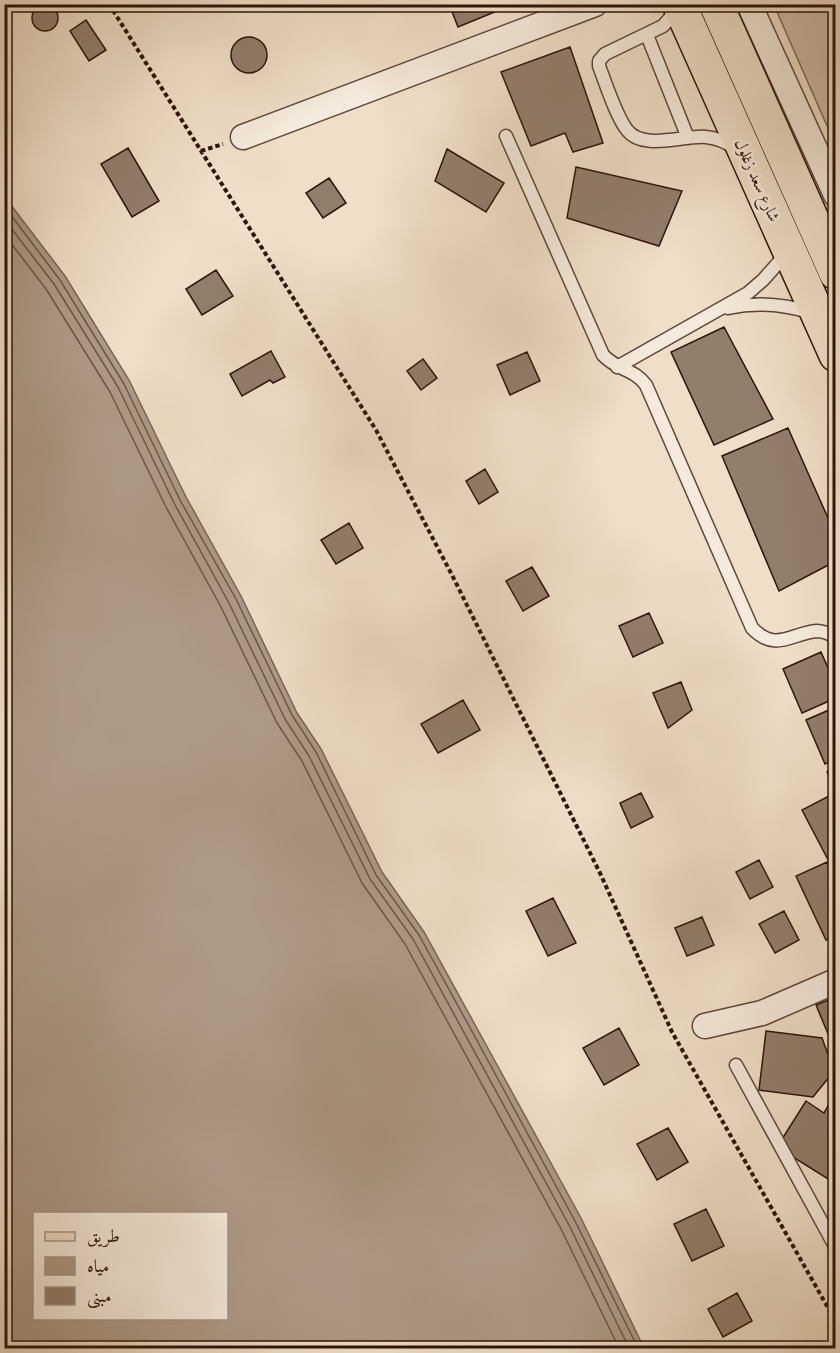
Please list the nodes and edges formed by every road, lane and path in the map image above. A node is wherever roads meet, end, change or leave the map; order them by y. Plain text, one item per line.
1 (109, 4) edge
2 (595, 4) edge
3 (677, 4) edge
4 (716, 4) edge
5 (749, 4) edge
6 (647, 35) junction
7 (506, 136) dead end
8 (243, 137) dead end
9 (688, 138) junction
10 (750, 162) junction
11 (836, 195) edge
12 (789, 249) junction
13 (836, 273) edge
14 (713, 314) junction
15 (817, 314) junction
16 (836, 355) edge
17 (617, 367) junction
18 (836, 637) edge
19 (836, 981) edge
20 (705, 1026) dead end
21 (736, 1065) dead end
22 (836, 1248) edge
23 (836, 1322) edge

1 - 23 path
2 - 8 street
3 - 6 lane
3 - 10 main road, شارع سعد زغلول
4 - 13 main road, شارع سعد زغلول
5 - 11 street
6 - 9 lane
6 - 9 lane
7 - 17 lane
9 - 10 lane
10 - 12 main road, شارع سعد زغلول
12 - 14 lane
12 - 15 main road, شارع سعد زغلول
14 - 15 lane
14 - 17 lane
15 - 16 main road, شارع سعد زغلول
17 - 18 lane
19 - 20 street
21 - 22 lane

